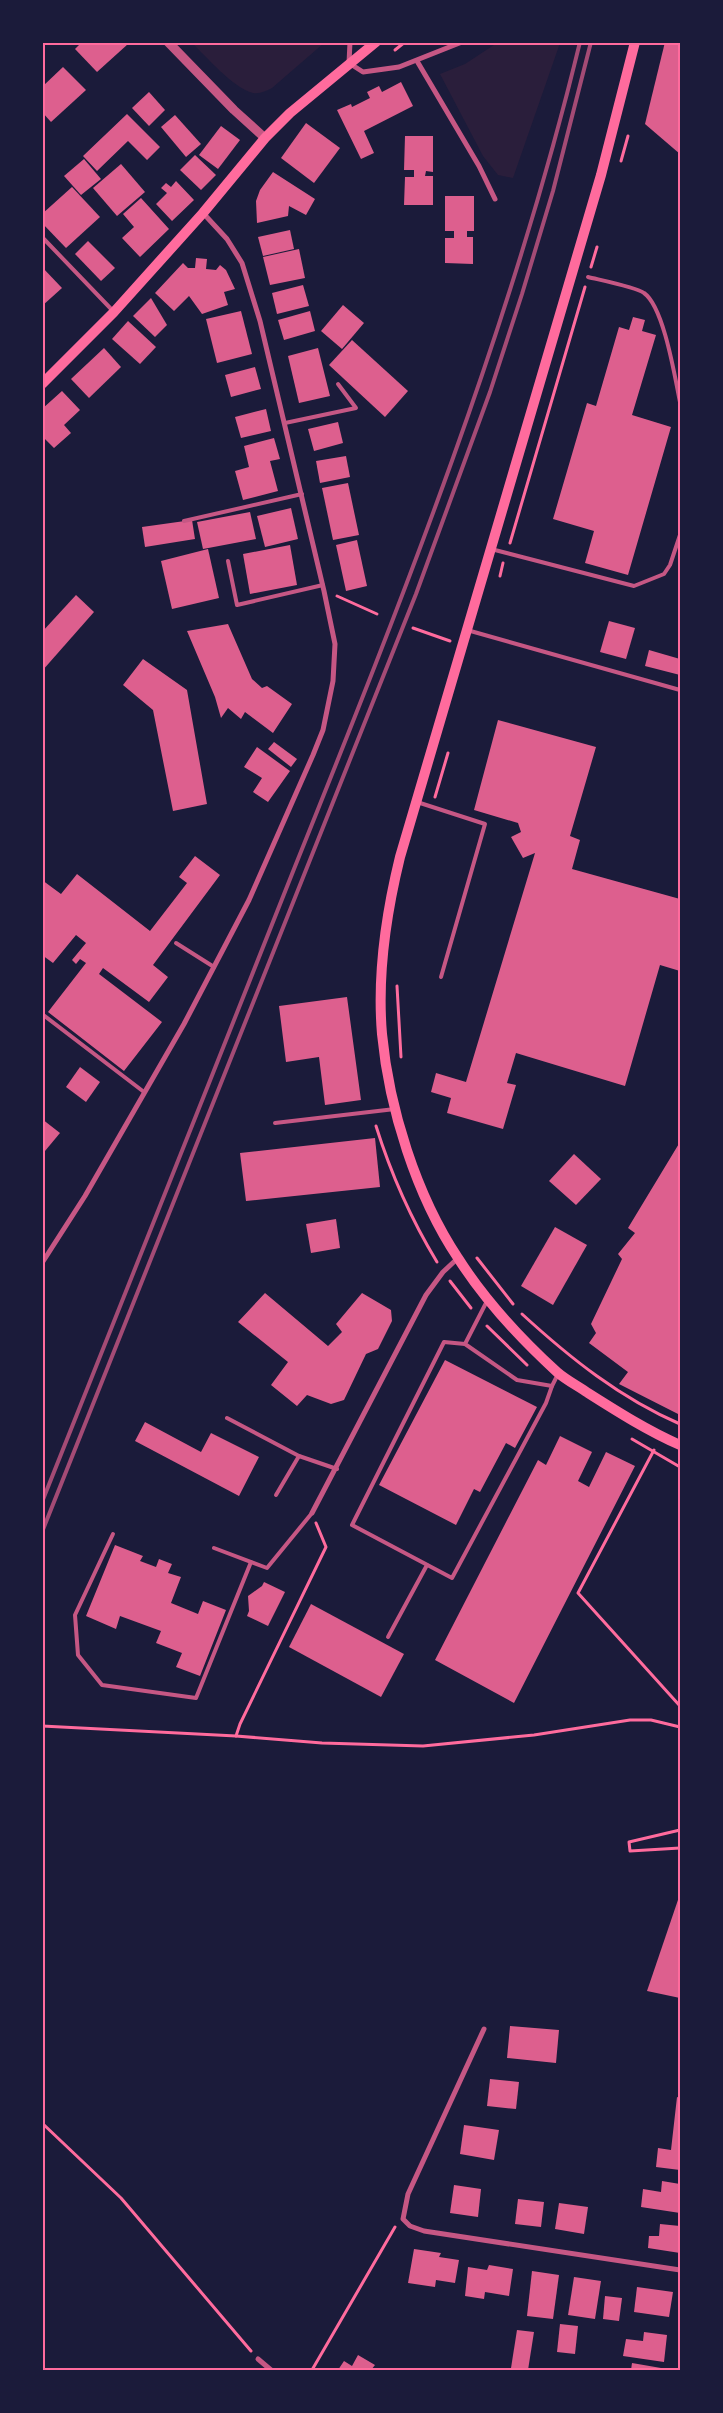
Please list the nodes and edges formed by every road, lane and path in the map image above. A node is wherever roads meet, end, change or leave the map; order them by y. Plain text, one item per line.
1 (168, 42) edge
2 (350, 42) edge
3 (376, 42) edge
4 (405, 42) edge
5 (462, 42) edge
6 (635, 42) edge
7 (395, 50) dead end
8 (417, 61) junction
9 (349, 63) junction
10 (629, 130) dead end
11 (265, 138) junction
12 (620, 164) dead end
13 (494, 199) dead end
14 (203, 213) junction
15 (42, 237) edge
16 (597, 244) dead end
17 (588, 276) junction
18 (114, 312) junction
19 (42, 384) edge
20 (338, 384) dead end
21 (680, 402) edge
22 (285, 423) junction
23 (302, 494) junction
24 (184, 521) dead end
25 (680, 535) edge
26 (491, 548) junction
27 (507, 552) junction
28 (228, 561) dead end
29 (498, 580) dead end
30 (323, 585) junction
31 (353, 603) dead end
32 (377, 614) dead end
33 (413, 628) dead end
34 (467, 630) junction
35 (432, 634) dead end
36 (680, 690) edge
37 (450, 746) dead end
38 (415, 801) junction
39 (432, 807) junction
40 (176, 943) dead end
41 (214, 967) junction
42 (441, 976) dead end
43 (397, 977) dead end
44 (42, 1014) edge
45 (402, 1063) dead end
46 (144, 1092) junction
47 (395, 1109) junction
48 (275, 1123) dead end
49 (473, 1253) dead end
50 (458, 1258) junction
51 (42, 1263) edge
52 (488, 1298) junction
53 (465, 1344) junction
54 (558, 1374) junction
55 (552, 1386) junction
56 (227, 1418) dead end
57 (680, 1424) edge
58 (661, 1436) junction
59 (680, 1445) edge
60 (299, 1456) junction
61 (337, 1469) junction
62 (276, 1495) dead end
63 (312, 1513) junction
64 (113, 1534) dead end
65 (214, 1548) dead end
66 (251, 1562) junction
67 (427, 1566) junction
68 (388, 1637) dead end
69 (680, 1706) edge
70 (42, 1726) edge
71 (680, 1727) edge
72 (236, 1736) junction
73 (680, 1830) edge
74 (680, 1848) edge
75 (484, 2029) dead end
76 (42, 2123) edge
77 (403, 2219) junction
78 (680, 2270) edge
79 (258, 2359) joint
80 (271, 2370) edge
81 (312, 2370) edge

1 - 11 street
2 - 9 street
3 - 9 main road
4 - 7 path
5 - 8 street
6 - 26 main road
8 - 9 street
8 - 13 street
9 - 11 main road
10 - 12 path
11 - 14 main road
14 - 18 main road
14 - 22 street
15 - 18 lane
16 - 17 path
17 - 21 lane
17 - 27 path
18 - 19 main road
20 - 22 lane
22 - 23 street
23 - 24 lane
23 - 30 street
25 - 27 lane
26 - 27 lane
26 - 34 main road
27 - 29 path
28 - 30 lane
30 - 41 street
31 - 32 path
33 - 35 path
34 - 36 lane
34 - 38 main road
37 - 39 path
38 - 39 lane
38 - 47 main road
39 - 42 lane
40 - 41 lane
41 - 46 street
43 - 45 path
44 - 46 lane
46 - 51 street
47 - 48 lane
47 - 50 main road
49 - 57 path
50 - 52 main road
50 - 61 street
52 - 53 lane
52 - 54 main road
53 - 55 lane
53 - 67 lane
54 - 55 lane
54 - 58 main road
55 - 67 lane
56 - 60 lane
58 - 59 main road
58 - 69 path
60 - 61 lane
60 - 62 lane
61 - 63 street
63 - 66 lane
63 - 72 path
64 - 66 lane
65 - 66 lane
67 - 68 lane
70 - 72 path
71 - 72 path
73 - 74 path
75 - 77 street
76 - 79 path
77 - 78 street
77 - 81 path
79 - 80 street

